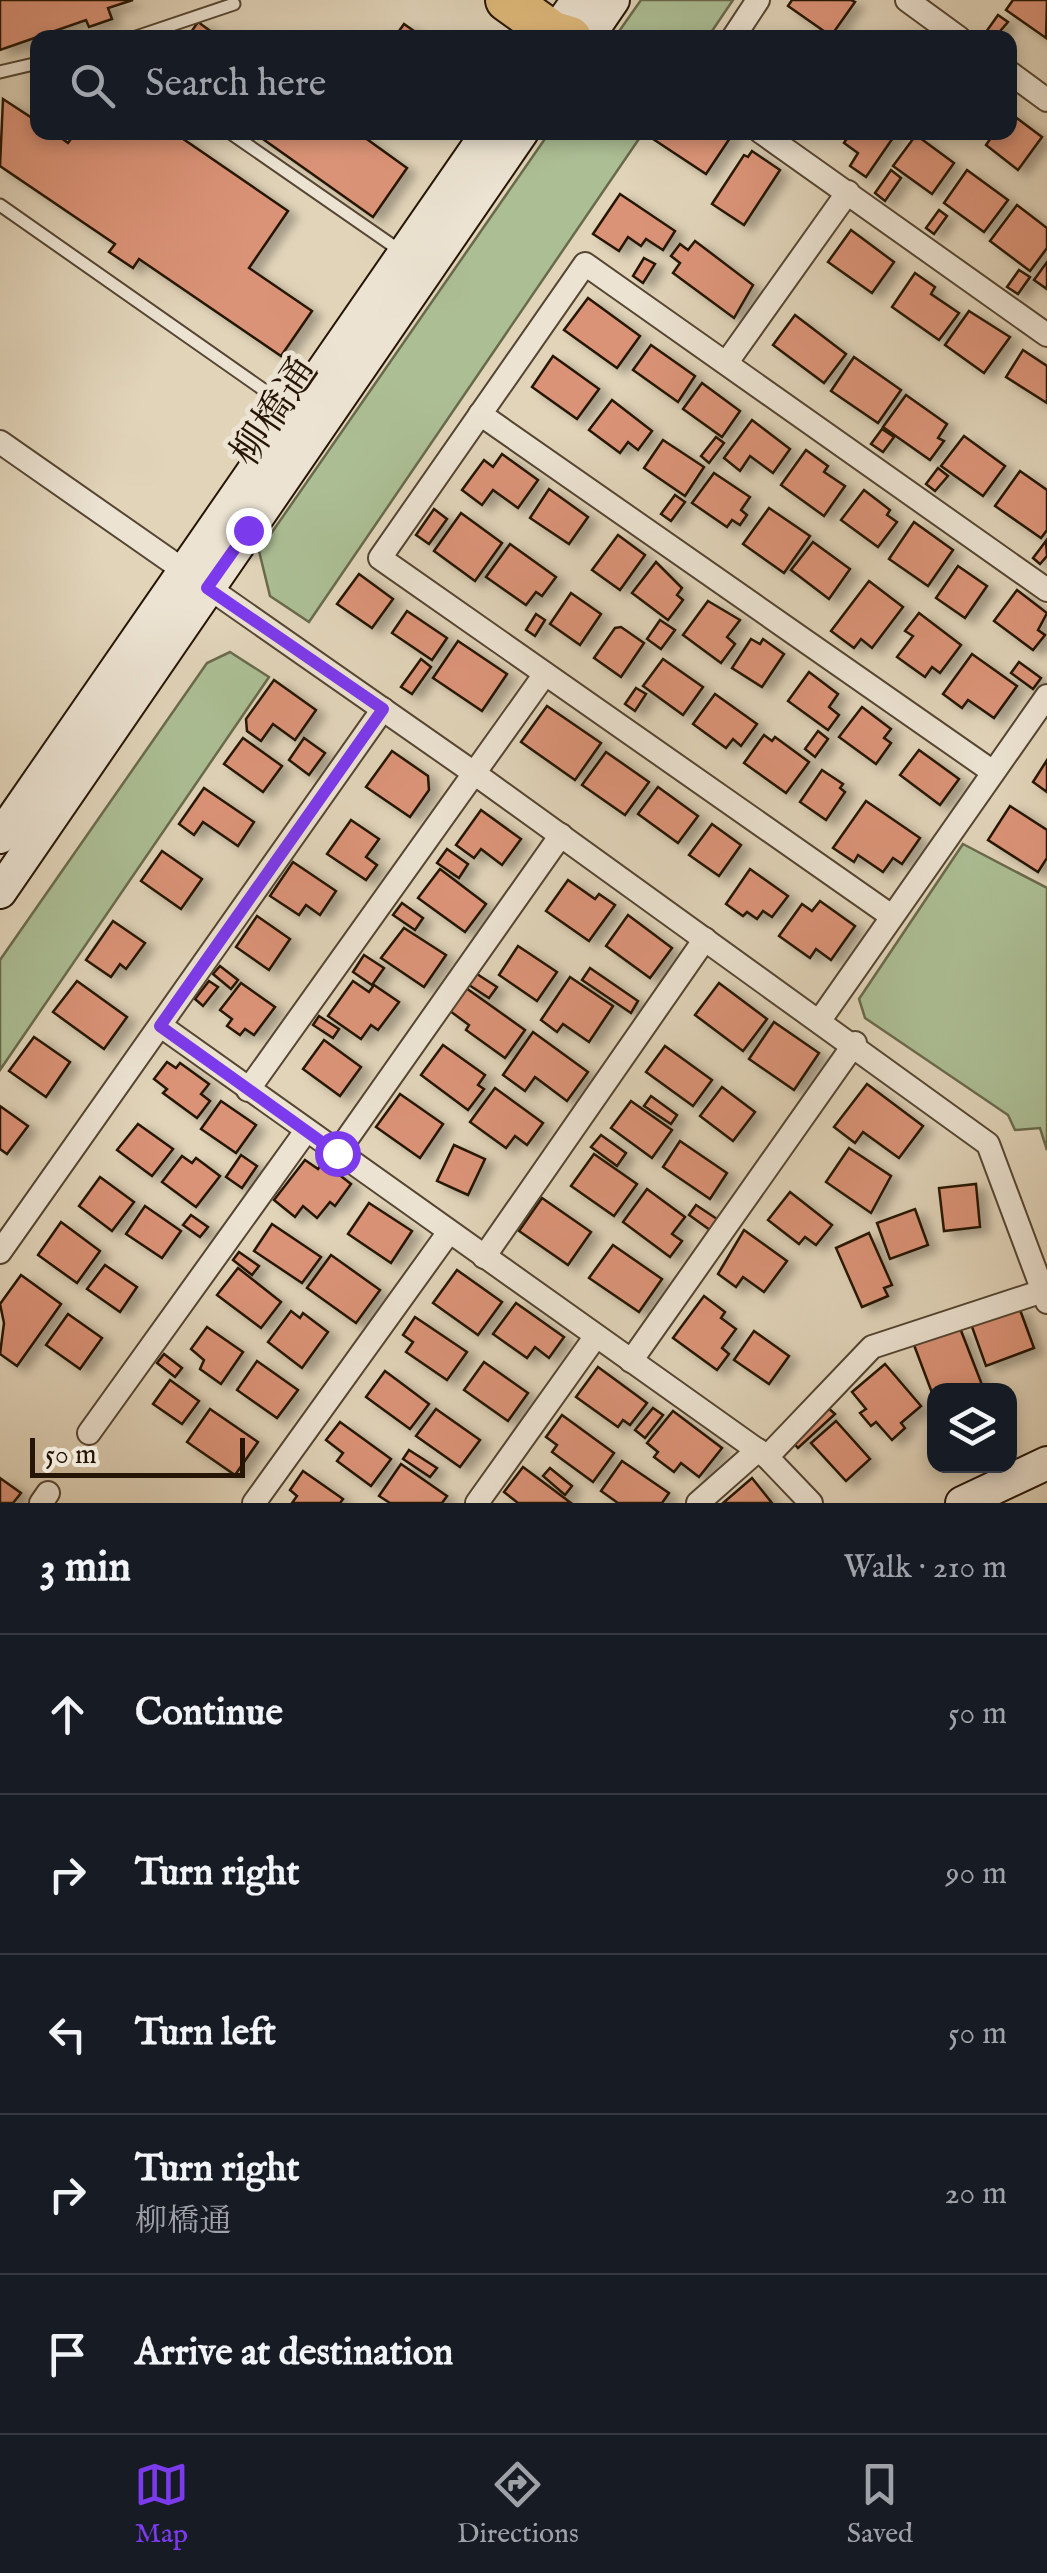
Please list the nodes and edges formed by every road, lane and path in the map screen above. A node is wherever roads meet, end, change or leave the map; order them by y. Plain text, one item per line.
1 (507, 0) edge
2 (613, 0) edge
3 (758, 0) edge
4 (906, 0) edge
5 (234, 4) dead end
6 (567, 25) edge
7 (157, 30) edge
8 (738, 30) edge
9 (948, 30) edge
10 (30, 65) edge
11 (0, 72) edge
12 (1017, 79) edge
13 (1047, 100) edge
14 (241, 140) edge
15 (483, 140) edge
16 (516, 140) edge
17 (773, 140) edge
18 (848, 192) junction
19 (0, 205) edge
20 (405, 254) junction
21 (1047, 335) edge
22 (726, 362) junction
23 (295, 412) junction
24 (480, 414) junction
25 (0, 442) edge
26 (195, 580) junction
27 (1047, 590) edge
28 (545, 674) junction
29 (1047, 696) edge
30 (383, 709) junction
31 (993, 772) junction
32 (474, 773) junction
33 (561, 835) junction
34 (0, 837) edge
35 (0, 892) edge
36 (890, 916) junction
37 (705, 938) junction
38 (820, 1020) junction
39 (160, 1026) junction
40 (854, 1043) junction
41 (248, 1090) junction
42 (306, 1131) junction
43 (337, 1153) junction
44 (449, 1232) junction
45 (0, 1252) edge
46 (484, 1257) junction
47 (1045, 1297) edge
48 (596, 1336) junction
49 (630, 1361) junction
50 (88, 1433) dead end
51 (762, 1453) junction
52 (1047, 1463) edge
53 (254, 1503) edge
54 (477, 1503) edge
55 (698, 1503) edge
56 (811, 1503) edge
57 (962, 1503) edge

1 - 6 highway
2 - 6 street
3 - 8 street
4 - 9 street
5 - 7 lane
10 - 11 lane
12 - 13 street
14 - 20 lane
15 - 20 street, 柳橋通
16 - 26 street, 柳橋通
17 - 18 street
18 - 21 street
18 - 22 street
19 - 23 lane
20 - 23 street, 柳橋通
22 - 24 street
22 - 27 street
23 - 26 street, 柳橋通
24 - 28 street
24 - 31 street
25 - 26 street
26 - 30 street
26 - 34 street, 柳橋通
26 - 35 street, 柳橋通
28 - 32 street
28 - 36 street
29 - 31 street
30 - 32 street
30 - 39 street
31 - 36 street
32 - 33 street
32 - 41 street
33 - 37 street
33 - 43 street
36 - 38 street
37 - 38 street
37 - 46 street
38 - 40 street
39 - 41 street
39 - 45 street
40 - 47 street
40 - 49 street
41 - 42 street
42 - 43 street
42 - 50 street
43 - 44 street
44 - 46 street
44 - 53 street
46 - 48 street
47 - 51 street
48 - 49 street
48 - 54 street
49 - 51 street
51 - 55 street
51 - 56 street
52 - 57 street

